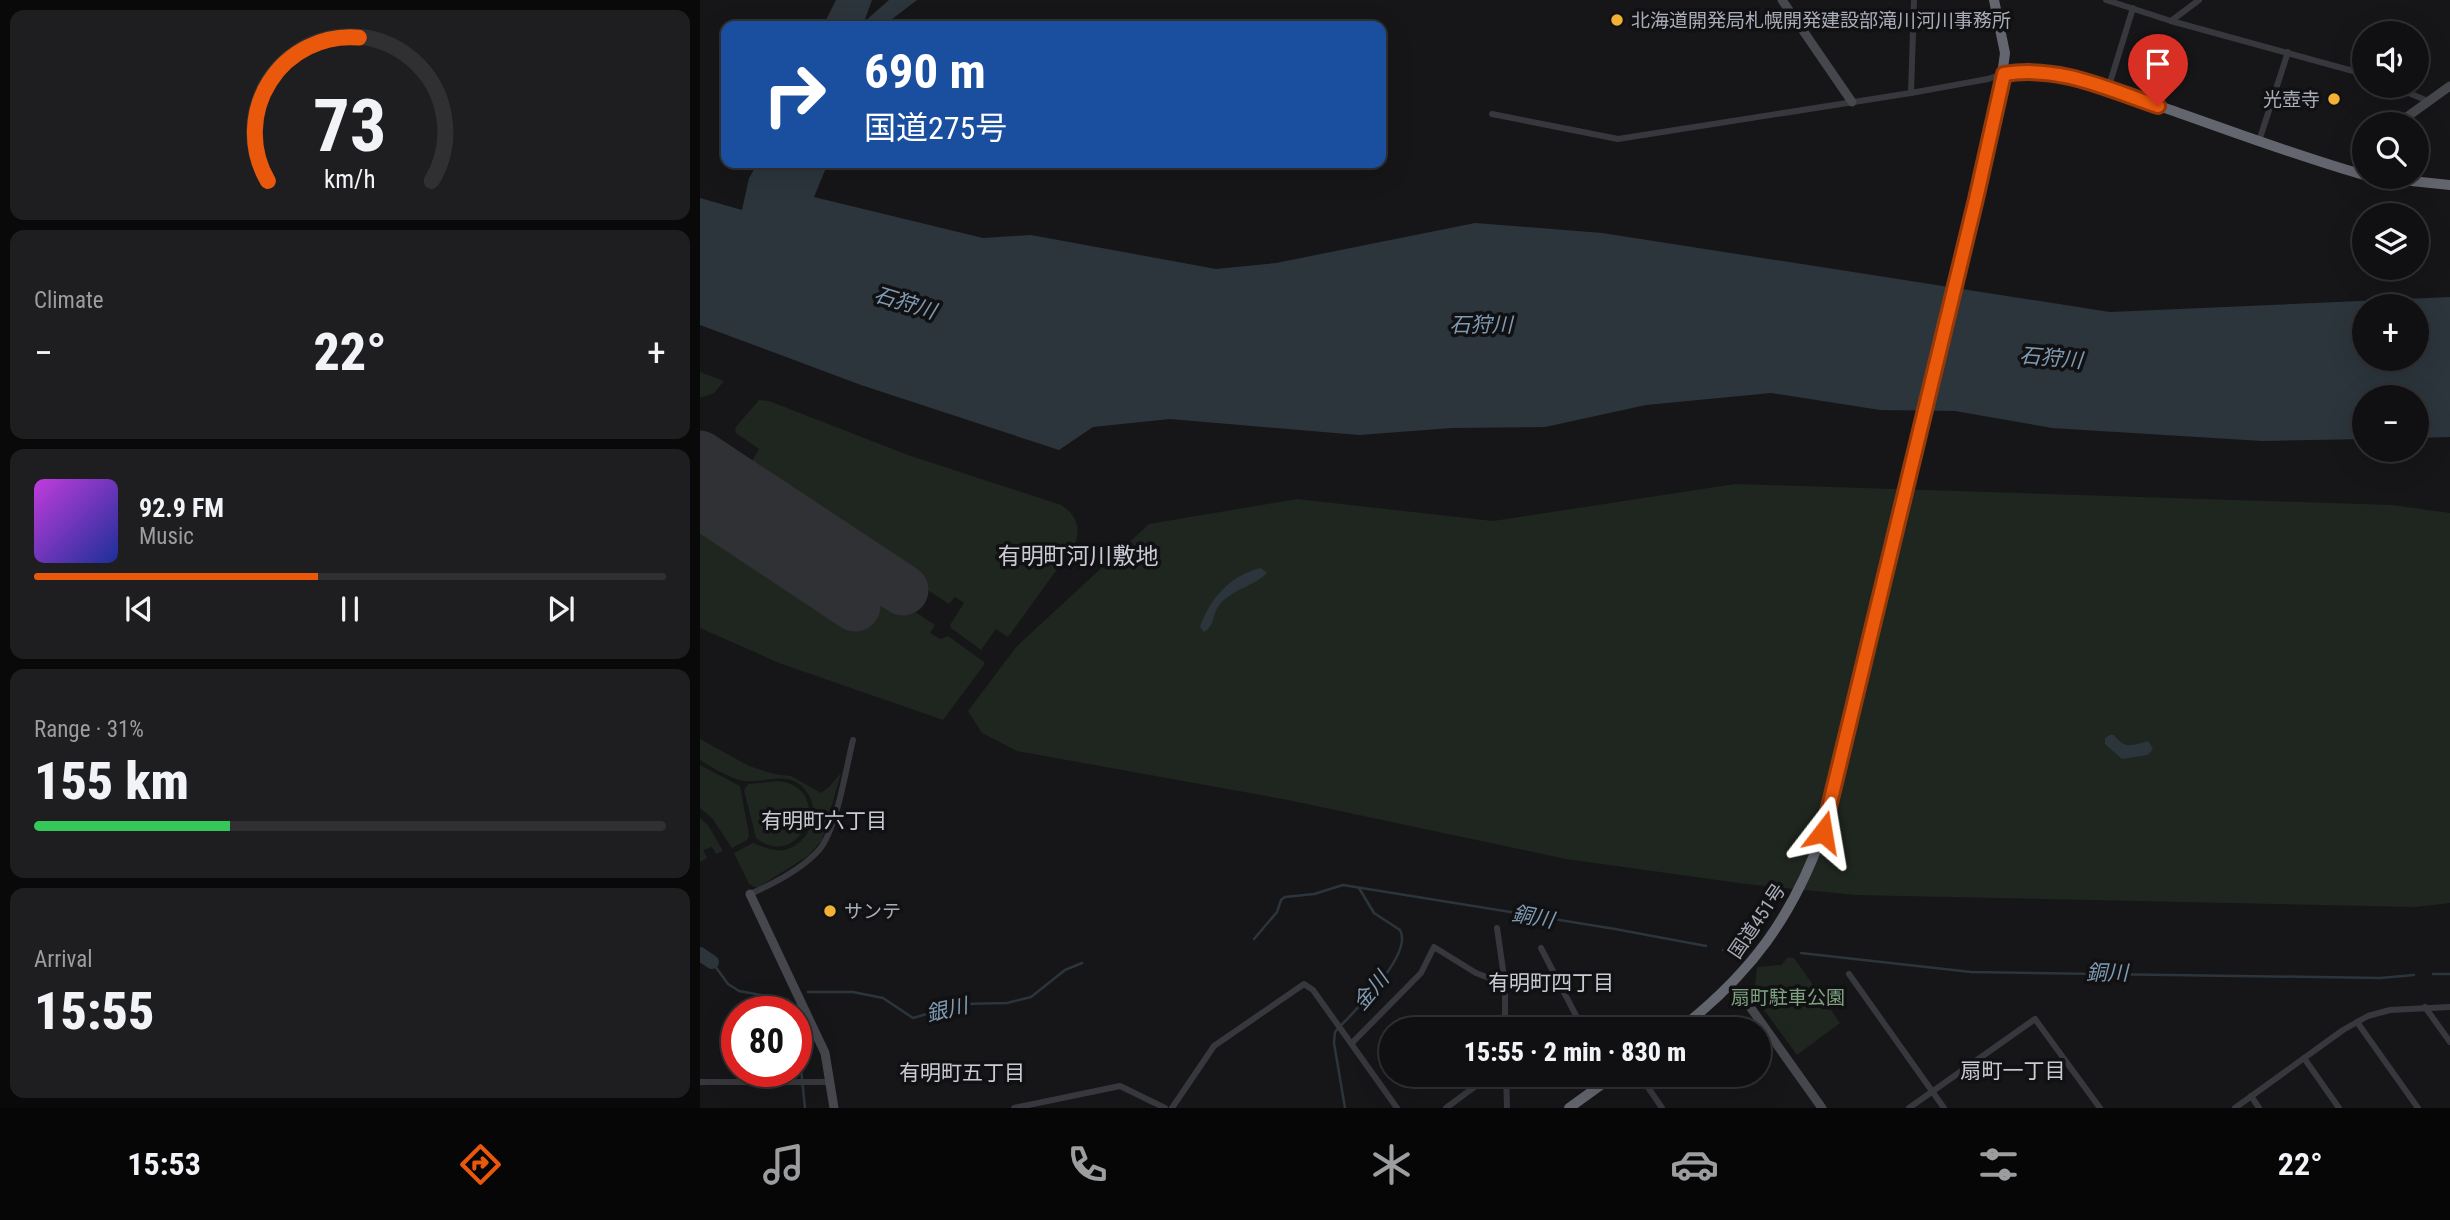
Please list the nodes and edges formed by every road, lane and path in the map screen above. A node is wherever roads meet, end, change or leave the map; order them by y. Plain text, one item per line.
1 (1782, 0) edge
2 (1914, 0) edge
3 (1994, 0) edge
4 (2106, 0) edge
5 (2199, 0) edge
6 (2121, 2) edge
7 (2133, 8) junction
8 (2171, 21) junction
9 (2288, 52) junction
10 (2352, 71) edge
11 (2004, 74) junction
12 (2450, 86) edge
13 (2108, 89) junction
14 (1910, 93) junction
15 (2421, 98) edge
16 (2428, 101) junction
17 (1852, 102) junction
18 (2413, 112) edge
19 (1492, 114) dead end
20 (2259, 141) junction
21 (2352, 171) edge
22 (2429, 183) edge
23 (2450, 185) edge
24 (853, 740) dead end
25 (750, 894) joint
26 (1497, 928) dead end
27 (1541, 948) dead end
28 (1849, 974) dead end
29 (1505, 984) junction
30 (1730, 985) junction
31 (2425, 1007) junction
32 (2450, 1007) edge
33 (1505, 1017) edge
34 (1577, 1017) edge
35 (1693, 1017) edge
36 (2357, 1022) junction
37 (2450, 1042) edge
38 (1352, 1043) junction
39 (2304, 1058) junction
40 (700, 1082) edge
41 (831, 1082) junction
42 (1474, 1087) edge
43 (1506, 1087) edge
44 (1598, 1087) edge
45 (1648, 1087) edge
46 (1932, 1091) junction
47 (2251, 1096) junction
48 (1578, 1106) edge
49 (834, 1108) edge
50 (1014, 1108) edge
51 (1165, 1108) edge
52 (1172, 1108) edge
53 (1397, 1108) edge
54 (1446, 1108) edge
55 (1507, 1108) edge
56 (1662, 1108) edge
57 (1822, 1108) edge
58 (1909, 1108) edge
59 (1944, 1108) edge
60 (2100, 1108) edge
61 (2235, 1108) edge
62 (2259, 1108) edge
63 (2339, 1108) edge
64 (2418, 1108) edge

1 - 17 street
2 - 14 street
3 - 11 highway, 国道451号
4 - 6 street
5 - 8 street
6 - 7 street
7 - 8 street
7 - 13 street
8 - 9 street
9 - 10 street
9 - 20 street
11 - 13 highway
11 - 14 street
11 - 30 highway, 国道451号
12 - 16 street
13 - 20 highway
14 - 17 street
15 - 16 street
16 - 18 street
17 - 19 street
20 - 21 highway
22 - 23 highway
24 - 25 street
25 - 41 street
26 - 29 street
27 - 34 street
28 - 46 street
29 - 33 street
29 - 38 street
30 - 35 highway, 国道451号
30 - 57 street
31 - 32 street
31 - 36 street
31 - 37 street
36 - 39 street
36 - 64 street
38 - 52 street
38 - 53 street
39 - 47 street
39 - 63 street
40 - 41 street
41 - 49 street
42 - 54 street
43 - 55 street
44 - 48 highway
45 - 56 street
46 - 58 street
46 - 59 street
46 - 60 street
47 - 61 street
47 - 62 street
50 - 51 street

